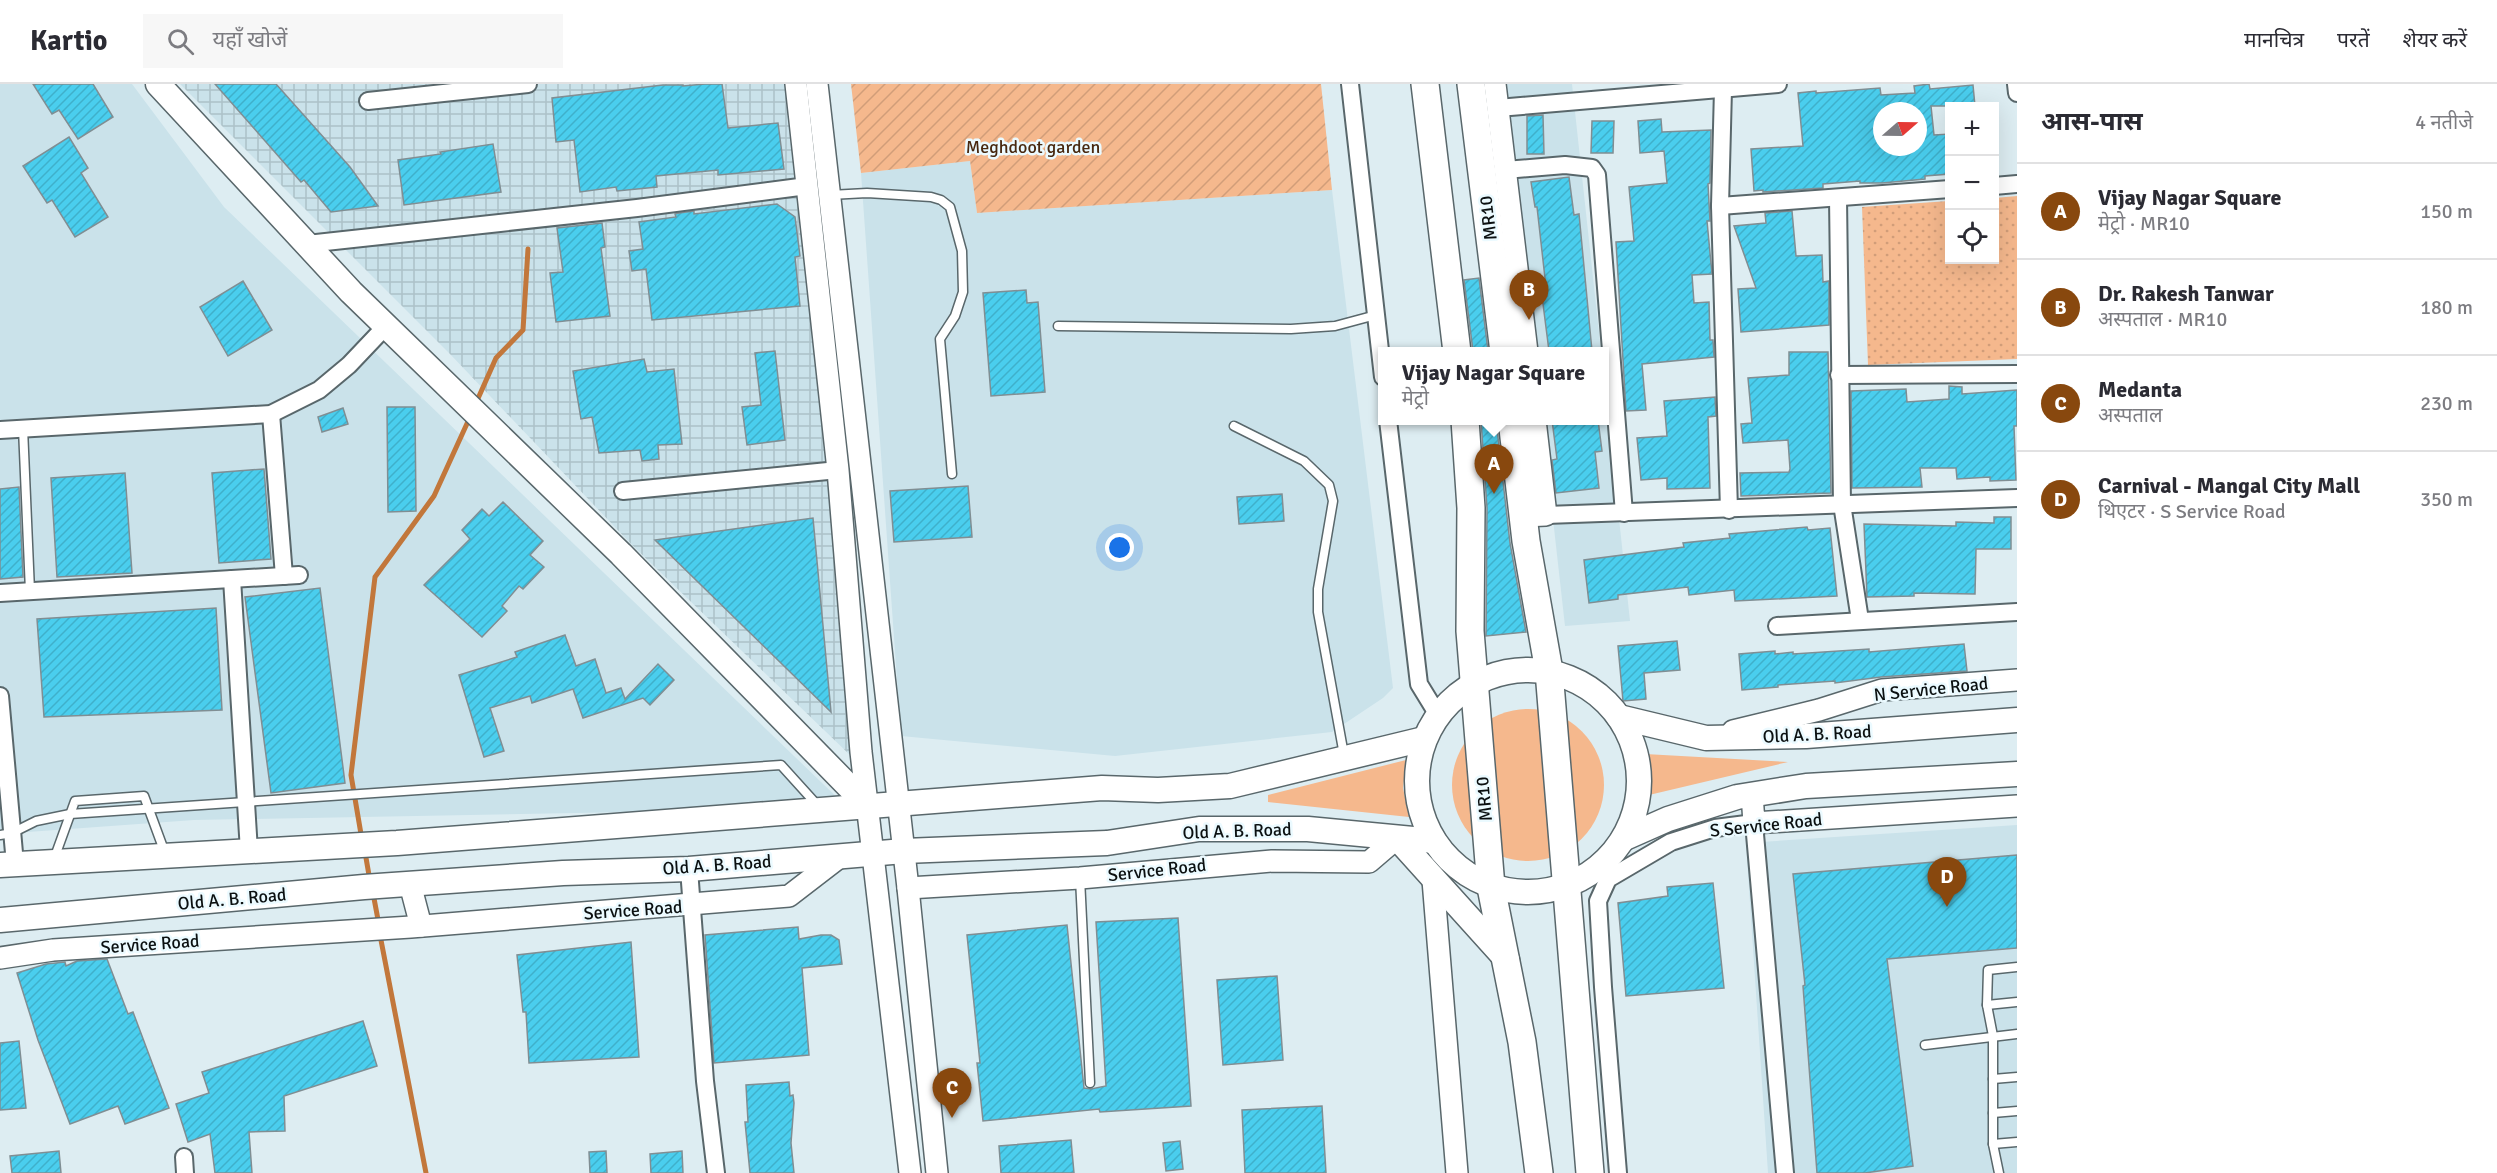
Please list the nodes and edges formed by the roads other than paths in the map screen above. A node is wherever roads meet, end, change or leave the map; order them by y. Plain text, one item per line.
1 (158, 84) edge
2 (528, 84) edge
3 (796, 84) edge
4 (817, 84) edge
5 (1350, 84) edge
6 (1425, 84) edge
7 (1471, 84) edge
8 (1495, 84) edge
9 (1778, 84) edge
10 (2016, 84) edge
11 (1723, 89) junction
12 (2017, 93) edge
13 (368, 101) dead end
14 (1498, 108) junction
15 (1505, 170) junction
16 (2017, 184) edge
17 (807, 186) junction
18 (1999, 186) edge
19 (1945, 189) edge
20 (830, 195) junction
21 (1838, 198) junction
22 (1720, 206) junction
23 (307, 244) junction
24 (1376, 315) junction
25 (386, 326) junction
26 (1058, 326) dead end
27 (1380, 347) edge
28 (1457, 347) edge
29 (1504, 347) edge
30 (1527, 347) edge
31 (2017, 374) edge
32 (1839, 375) junction
33 (271, 414) junction
34 (1389, 425) edge
35 (1465, 425) edge
36 (1513, 425) edge
37 (1535, 425) edge
38 (1234, 426) dead end
39 (23, 428) junction
40 (0, 430) edge
41 (838, 470) junction
42 (952, 474) dead end
43 (623, 491) dead end
44 (2017, 498) edge
45 (1842, 504) junction
46 (1729, 510) junction
47 (1624, 513) junction
48 (1535, 516) junction
49 (232, 579) junction
50 (30, 591) junction
51 (0, 593) edge
52 (2017, 612) edge
53 (1860, 620) junction
54 (1777, 626) dead end
55 (1549, 671) junction
56 (2017, 680) edge
57 (1474, 682) junction
58 (0, 696) edge
59 (1437, 715) junction
60 (1619, 717) junction
61 (2017, 720) edge
62 (1706, 738) junction
63 (1424, 740) junction
64 (1345, 758) junction
65 (2017, 774) edge
66 (1752, 794) junction
67 (246, 802) junction
68 (899, 805) junction
69 (868, 806) junction
70 (2017, 806) edge
71 (149, 809) junction
72 (822, 810) junction
73 (70, 814) junction
74 (1754, 823) junction
75 (6, 834) edge
76 (1397, 838) junction
77 (1625, 838) junction
78 (1434, 841) junction
79 (904, 851) junction
80 (249, 852) junction
81 (873, 853) junction
82 (166, 856) junction
83 (841, 856) junction
84 (53, 862) junction
85 (7, 865) edge
86 (689, 868) junction
87 (1080, 878) junction
88 (1433, 880) junction
89 (406, 884) junction
90 (1491, 887) junction
91 (1566, 887) junction
92 (909, 888) junction
93 (691, 905) junction
94 (0, 920) edge
95 (416, 926) junction
96 (0, 958) edge
97 (1507, 960) junction
98 (2017, 967) edge
99 (2017, 1002) edge
100 (1987, 1005) junction
101 (2017, 1034) edge
102 (1993, 1036) junction
103 (1925, 1045) dead end
104 (2017, 1077) edge
105 (1993, 1079) junction
106 (1090, 1083) dead end
107 (2017, 1111) edge
108 (1993, 1113) junction
109 (2017, 1142) edge
110 (1993, 1144) junction
111 (716, 1173) edge
112 (910, 1173) edge
113 (938, 1173) edge
114 (1457, 1173) edge
115 (1539, 1173) edge
116 (1590, 1173) edge
117 (1618, 1173) edge
118 (1785, 1173) edge
119 (1999, 1173) edge

1 - 23 main road
2 - 13 street
3 - 17 street
4 - 20 street
5 - 24 street
6 - 28 main road
7 - 29 main road, MR10
8 - 14 street
9 - 11 street
10 - 12 street
11 - 14 street
11 - 22 street
14 - 15 street
15 - 30 street
15 - 47 street
16 - 18 street
17 - 23 street
17 - 41 street
19 - 21 street
20 - 42 lane
20 - 68 street
21 - 22 street
21 - 32 street
22 - 46 street
23 - 25 main road
24 - 26 lane
24 - 27 street
25 - 33 street
25 - 69 main road
31 - 32 street
32 - 45 street
33 - 39 street
33 - 49 street
34 - 59 street
35 - 57 main road, MR10
36 - 48 main road
37 - 48 street
38 - 64 lane
39 - 40 street
39 - 50 lane
41 - 43 street
41 - 69 street
44 - 45 street
45 - 46 street
45 - 53 street
46 - 47 street
47 - 48 street
48 - 55 main road
49 - 50 street
49 - 67 street
50 - 51 street
52 - 53 street
53 - 54 street
55 - 57 main road
55 - 60 main road
55 - 91 main road
56 - 62 street, N Service Road
57 - 59 main road
57 - 90 main road, MR10
58 - 75 street
59 - 63 main road
60 - 62 main road, Old A. B. Road
60 - 77 main road
61 - 62 main road, Old A. B. Road
63 - 64 main road
63 - 78 main road
64 - 68 main road
65 - 66 main road
66 - 74 street
66 - 77 main road
67 - 71 lane
67 - 72 lane
67 - 80 street
68 - 69 main road
68 - 79 street
69 - 72 main road
69 - 81 street
70 - 74 street, S Service Road
71 - 73 lane
71 - 73 lane
71 - 82 lane
72 - 80 main road
73 - 75 lane
73 - 84 lane
74 - 117 street, S Service Road
74 - 118 street
75 - 85 street
76 - 78 main road, Old A. B. Road
76 - 79 main road, Old A. B. Road
76 - 87 street, Service Road
76 - 88 main road
77 - 91 main road
78 - 90 main road
79 - 81 main road, Old A. B. Road
79 - 92 street
80 - 82 main road
81 - 83 main road, Old A. B. Road
81 - 112 street
82 - 84 main road
83 - 86 main road, Old A. B. Road
83 - 93 street, Service Road
84 - 85 main road
86 - 89 main road, Old A. B. Road
86 - 93 street
87 - 92 street, Service Road
87 - 106 lane
88 - 97 main road
88 - 114 street
89 - 94 main road, Old A. B. Road
89 - 95 street
90 - 91 main road
90 - 97 main road, MR10
91 - 116 main road
92 - 113 street
93 - 95 street, Service Road
93 - 111 street
95 - 96 street, Service Road
97 - 115 main road, MR10
98 - 100 lane
99 - 100 lane
100 - 102 lane
101 - 102 lane
102 - 103 lane
102 - 105 lane
104 - 105 lane
105 - 108 lane
107 - 108 lane
108 - 110 lane
109 - 110 lane
110 - 119 lane

